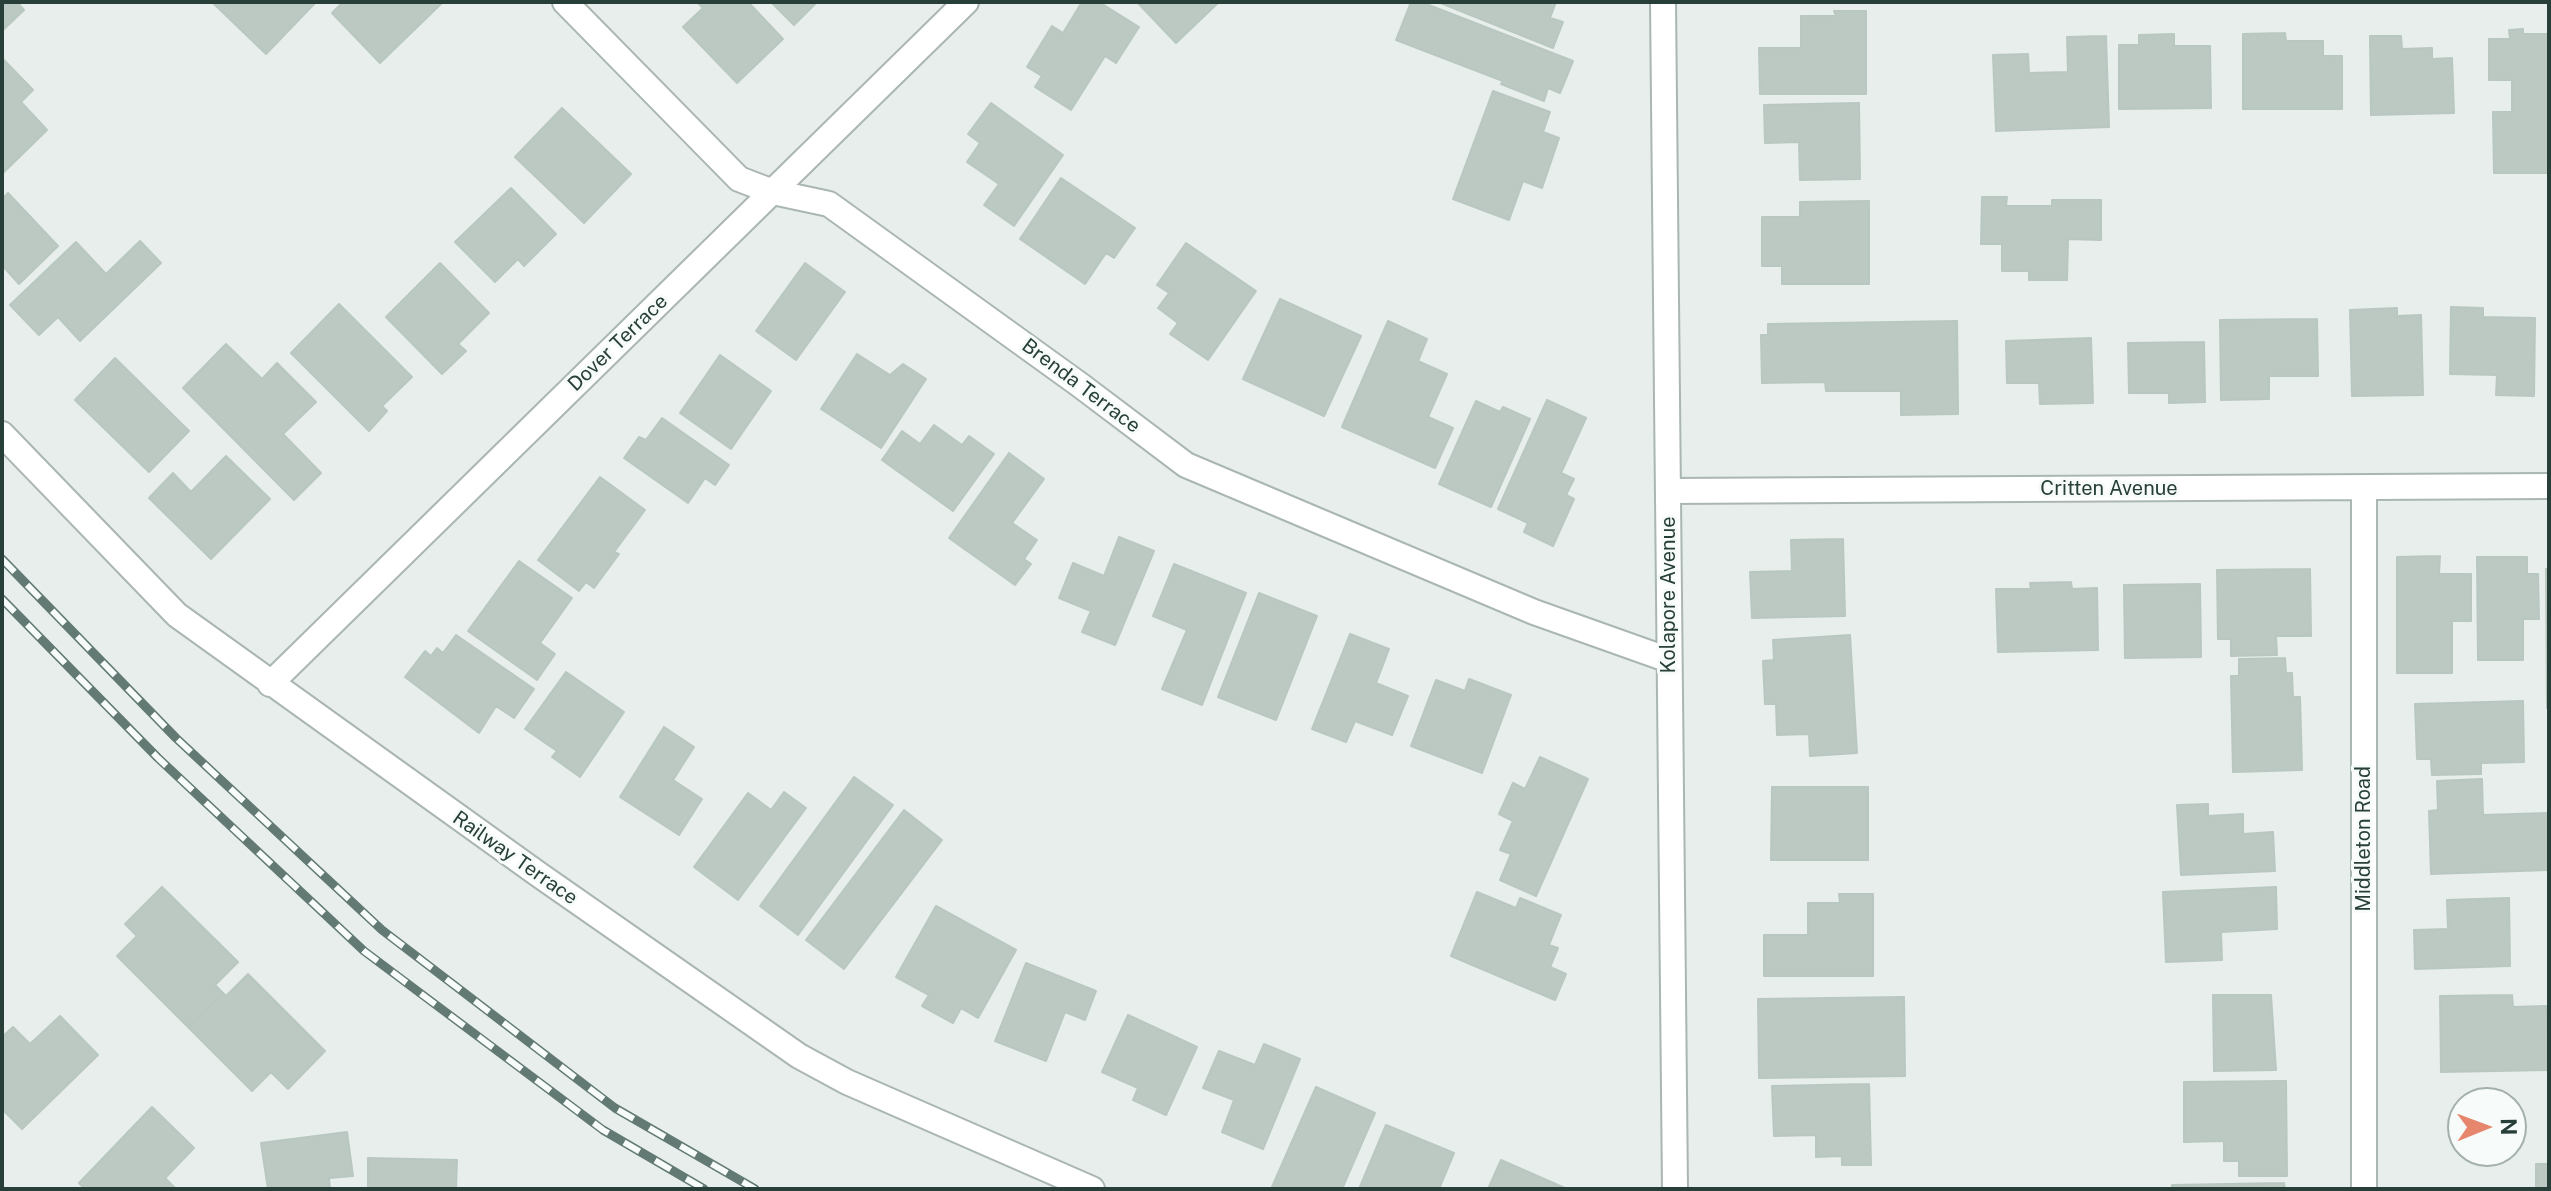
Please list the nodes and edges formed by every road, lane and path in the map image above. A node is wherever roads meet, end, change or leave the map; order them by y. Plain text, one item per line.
1 (565, 2) edge
2 (966, 2) edge
3 (1663, 2) edge
4 (773, 192) junction
5 (2, 434) edge
6 (2549, 486) edge
7 (2364, 488) junction
8 (1669, 491) junction
9 (1669, 660) junction
10 (270, 684) junction
11 (1092, 1189) edge
12 (1675, 1189) edge
13 (2364, 1189) edge

1 - 4 street, Brenda Terrace
2 - 4 street, Dover Terrace
3 - 8 street, Kolapore Avenue
4 - 9 street, Brenda Terrace
4 - 10 street, Dover Terrace
5 - 10 street, Railway Terrace
6 - 7 street, Critten Avenue
7 - 8 street, Critten Avenue
7 - 13 street, Middleton Road
8 - 9 street, Kolapore Avenue
9 - 12 street, Kolapore Avenue
10 - 11 street, Railway Terrace

